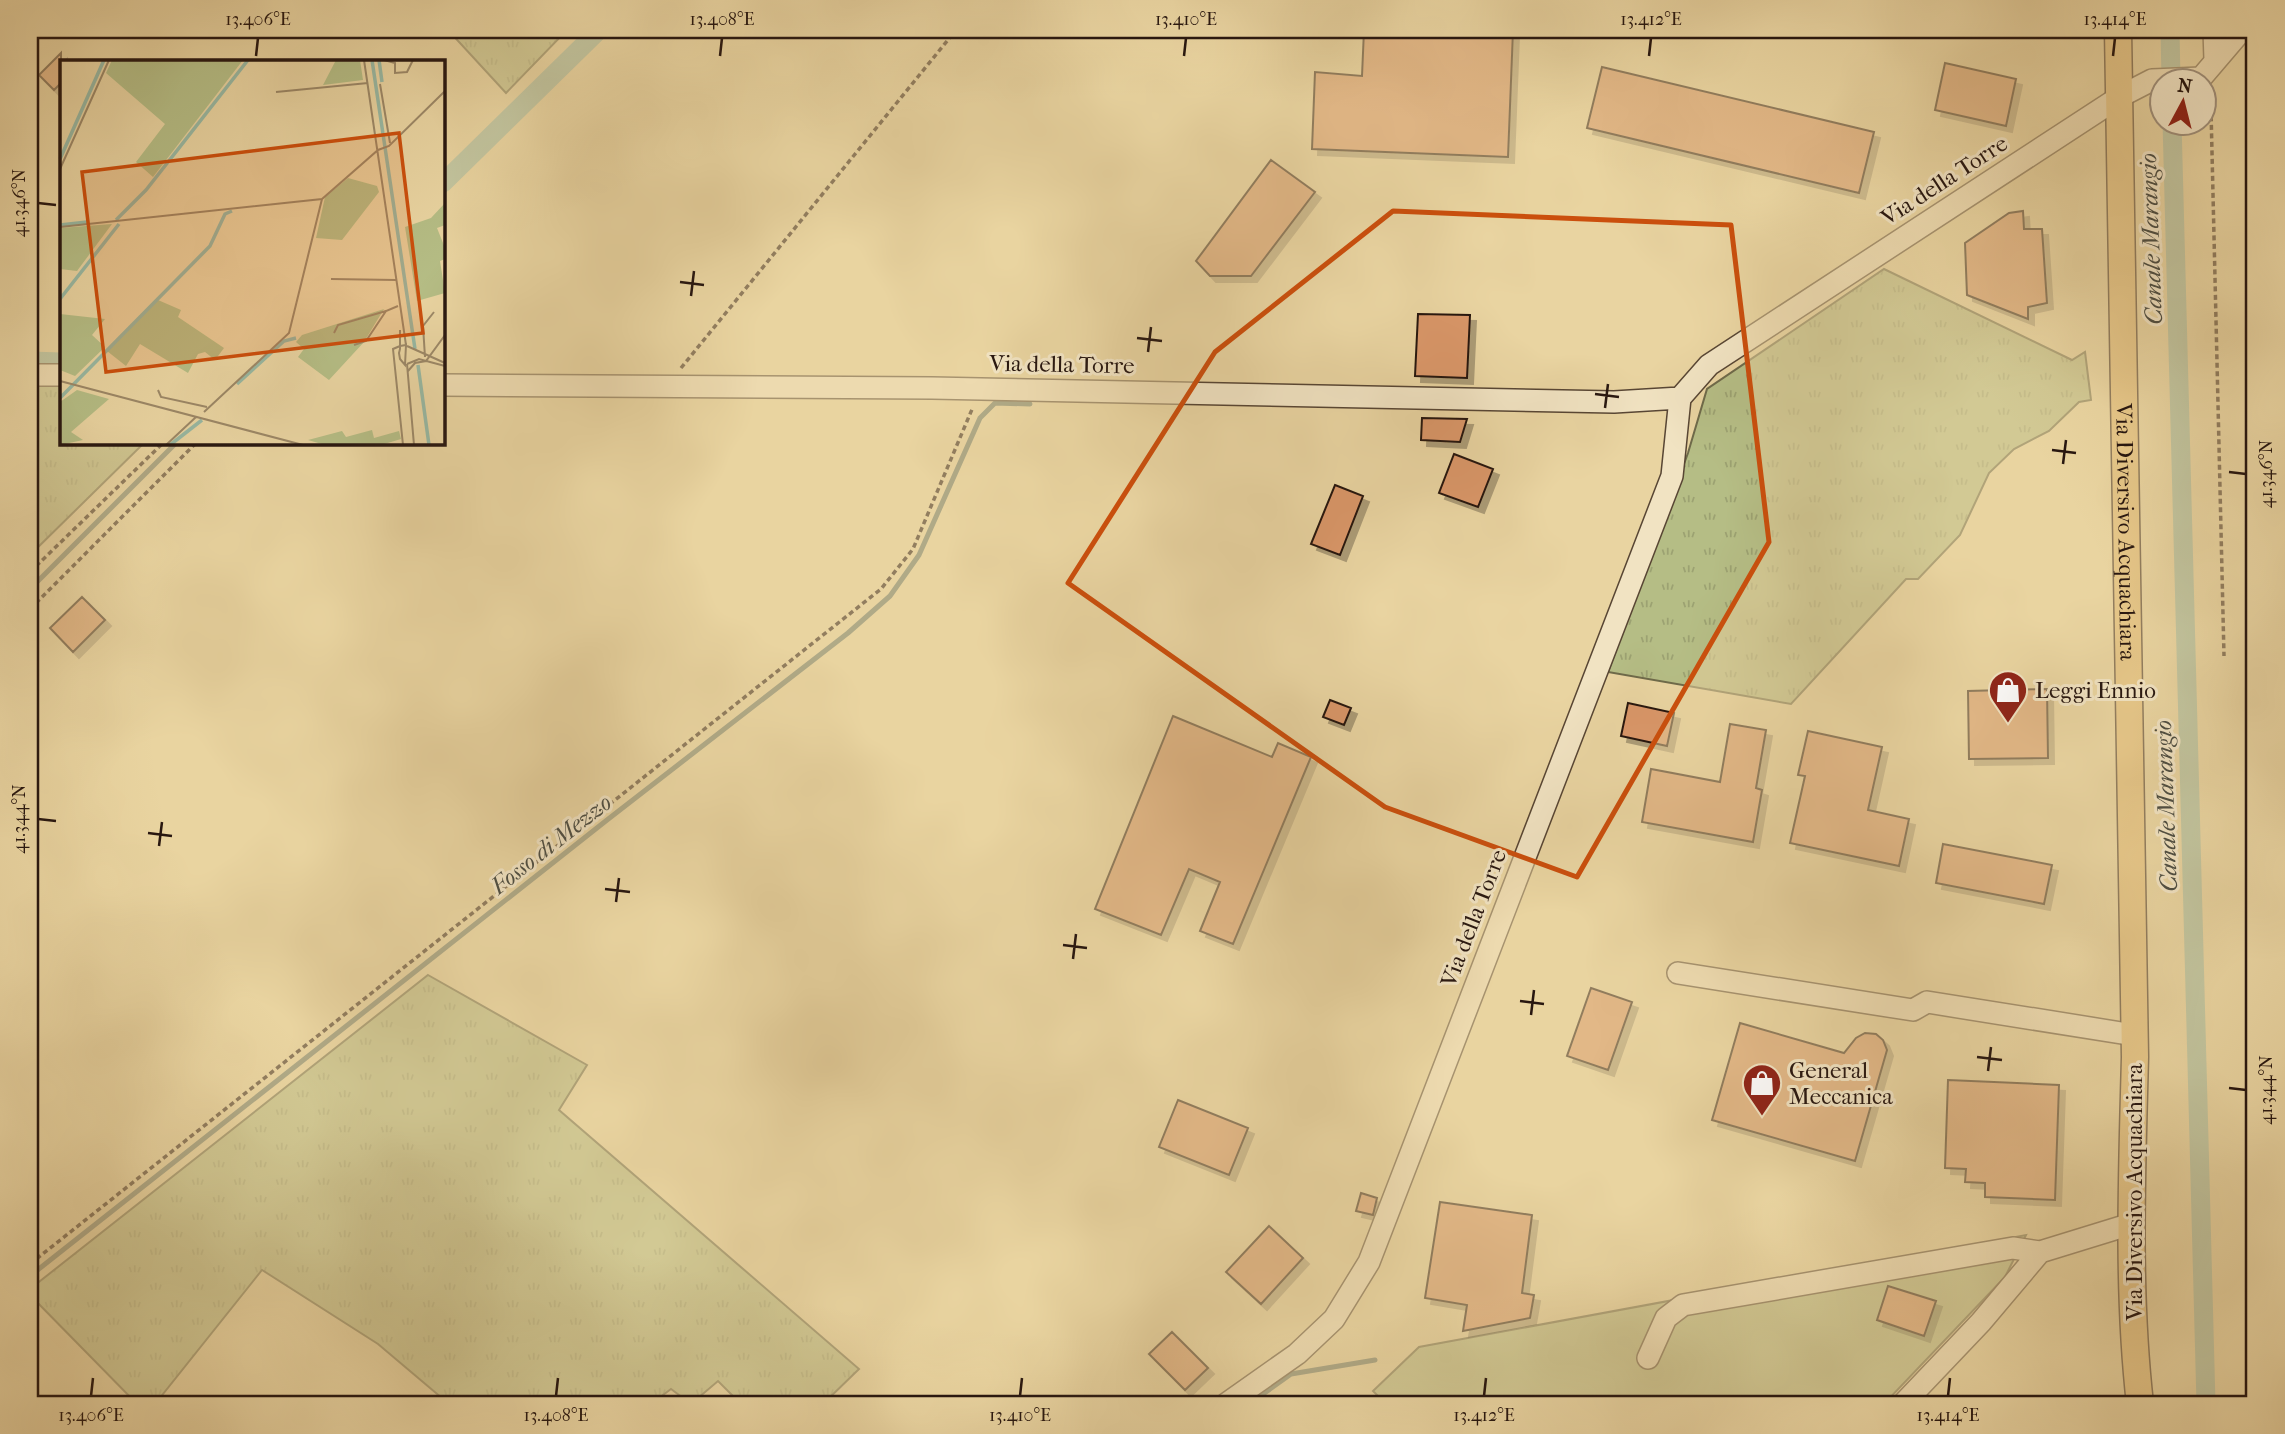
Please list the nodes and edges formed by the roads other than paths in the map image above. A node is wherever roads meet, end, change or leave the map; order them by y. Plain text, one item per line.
1 (2118, 30) edge
2 (2214, 30) edge
3 (2242, 30) edge
4 (2215, 60) junction
5 (2121, 96) junction
6 (30, 374) edge
7 (60, 376) edge
8 (444, 385) edge
9 (1680, 398) junction
10 (1678, 973) dead end
11 (2134, 1035) junction
12 (2131, 1224) junction
13 (2040, 1252) junction
14 (2133, 1350) junction
15 (1648, 1358) dead end
16 (1226, 1404) edge
17 (1903, 1404) edge
18 (2123, 1404) edge
19 (2140, 1404) edge

1 - 5 main road, Via Diversivo Acquachiara
2 - 4 street
3 - 4 street, Via della Torre
4 - 5 street, Via della Torre
5 - 9 street, Via della Torre
5 - 11 main road, Via Diversivo Acquachiara
6 - 7 street
8 - 9 street, Via della Torre
9 - 16 street, Via della Torre
10 - 11 street, Via Diversivo Acquachiara
11 - 12 main road, Via Diversivo Acquachiara
12 - 13 street
12 - 14 main road, Via Diversivo Acquachiara
13 - 15 street
13 - 17 street
14 - 18 main road
14 - 19 main road

